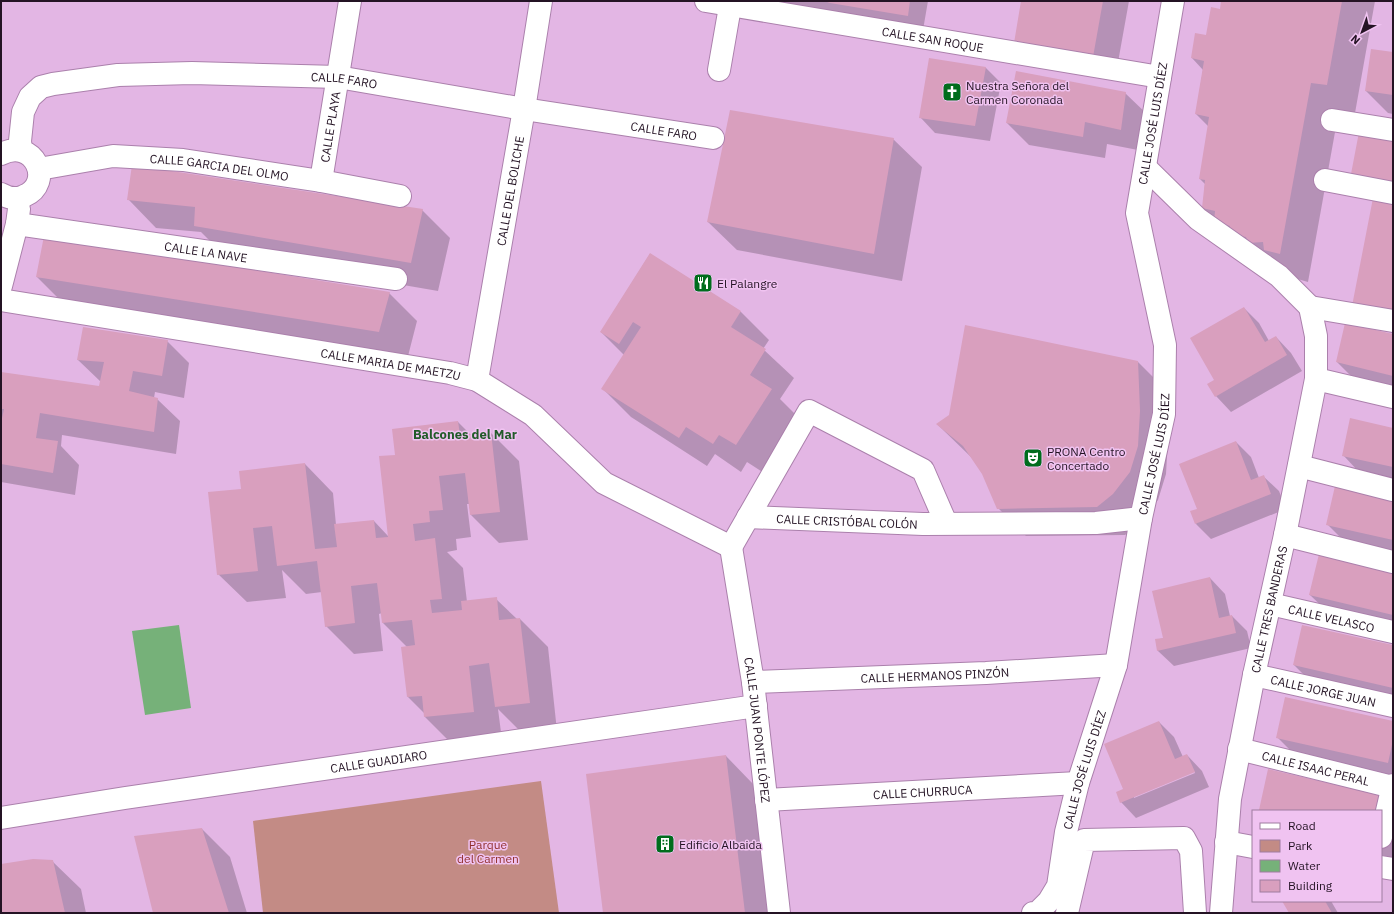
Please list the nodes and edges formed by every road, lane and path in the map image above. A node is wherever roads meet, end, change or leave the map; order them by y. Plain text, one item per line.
1 (350, 1) edge
2 (541, 1) edge
3 (706, 1) edge
4 (1174, 1) edge
5 (731, 3) edge
6 (719, 70) dead end
7 (338, 77) junction
8 (1160, 77) junction
9 (524, 109) junction
10 (1332, 120) dead end
11 (1393, 130) edge
12 (713, 138) dead end
13 (11, 152) edge
14 (1146, 168) junction
15 (39, 169) junction
16 (1325, 180) dead end
17 (322, 181) junction
18 (1393, 193) edge
19 (10, 196) edge
20 (400, 196) dead end
21 (17, 224) junction
22 (396, 279) dead end
23 (1, 286) edge
24 (1, 300) edge
25 (1310, 307) junction
26 (1393, 321) edge
27 (1316, 379) junction
28 (477, 380) junction
29 (1393, 397) edge
30 (1300, 466) junction
31 (1393, 490) edge
32 (748, 517) junction
33 (1141, 518) junction
34 (946, 524) junction
35 (1285, 535) junction
36 (731, 547) junction
37 (1393, 562) edge
38 (1270, 604) junction
39 (1393, 632) edge
40 (1116, 665) junction
41 (1254, 675) junction
42 (753, 682) junction
43 (756, 706) junction
44 (1393, 706) edge
45 (1240, 749) junction
46 (1078, 783) junction
47 (1393, 786) edge
48 (766, 800) junction
49 (1, 818) edge
50 (1382, 833) edge
51 (1226, 842) junction
52 (1252, 846) edge
53 (1382, 867) edge
54 (1393, 870) edge
55 (1050, 909) edge
56 (779, 913) edge
57 (1195, 913) edge
58 (1221, 913) edge

1 - 7 street, CALLE PLAYA
2 - 9 street, CALLE DEL BOLICHE
3 - 5 street, CALLE SAN ROQUE
4 - 8 street, CALLE JOSÉ LUIS DÍEZ
5 - 6 street
5 - 8 street, CALLE SAN ROQUE
7 - 9 street, CALLE FARO
7 - 13 street, CALLE FARO
7 - 17 street, CALLE PLAYA
8 - 14 street, CALLE JOSÉ LUIS DÍEZ
9 - 12 street, CALLE FARO
9 - 28 street, CALLE DEL BOLICHE
10 - 11 street
13 - 15 street
14 - 25 street
14 - 33 street, CALLE JOSÉ LUIS DÍEZ
15 - 17 street, CALLE GARCIA DEL OLMO
15 - 19 street
16 - 18 street
17 - 20 street, CALLE GARCIA DEL OLMO
19 - 21 street
21 - 22 street, CALLE LA NAVE
21 - 23 street
24 - 28 street, CALLE MARIA DE MAETZU
25 - 26 street
25 - 27 street, CALLE TRES BANDERAS
27 - 29 street
27 - 30 street, CALLE TRES BANDERAS
28 - 36 street, CALLE MARIA DE MAETZU
30 - 31 street
30 - 35 street, CALLE TRES BANDERAS
32 - 34 street, CALLE CRISTÓBAL COLÓN
32 - 34 street
32 - 36 street
33 - 34 street, CALLE CRISTÓBAL COLÓN
33 - 40 street, CALLE JOSÉ LUIS DÍEZ
35 - 37 street
35 - 38 street, CALLE TRES BANDERAS
36 - 42 street, CALLE JUAN PONTE LÓPEZ
38 - 39 street, CALLE VELASCO
38 - 41 street, CALLE TRES BANDERAS
40 - 42 street, CALLE HERMANOS PINZÓN
40 - 46 street, CALLE JOSÉ LUIS DÍEZ
41 - 44 street, CALLE JORGE JUAN
41 - 45 street, CALLE TRES BANDERAS
42 - 43 street, CALLE JUAN PONTE LÓPEZ
43 - 48 street, CALLE JUAN PONTE LÓPEZ
43 - 49 street, CALLE GUADIARO
45 - 47 street, CALLE ISAAC PERAL
45 - 51 street, CALLE TRES BANDERAS
46 - 48 street, CALLE CHURRUCA
46 - 55 street, CALLE JOSÉ LUIS DÍEZ
47 - 50 street
48 - 56 street, CALLE JUAN PONTE LÓPEZ
51 - 52 street
51 - 58 street, CALLE TRES BANDERAS
53 - 54 street
55 - 57 street

